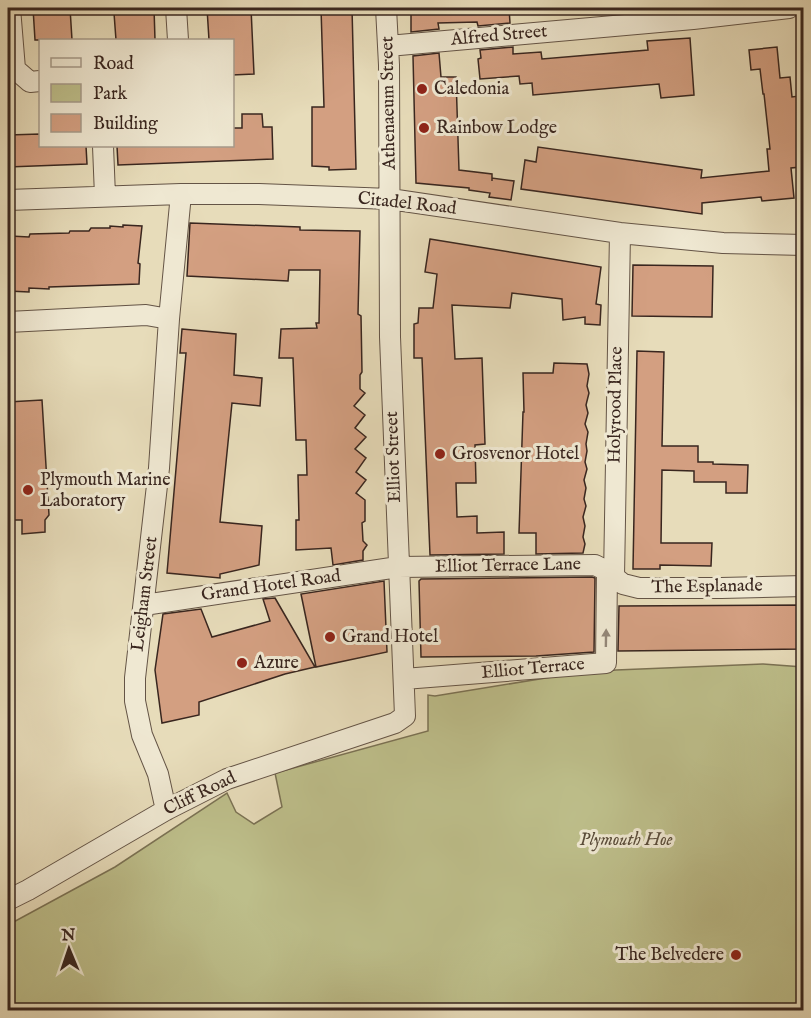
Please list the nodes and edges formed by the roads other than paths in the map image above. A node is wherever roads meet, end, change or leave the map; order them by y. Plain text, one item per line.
1 (10, 8) edge
2 (176, 8) edge
3 (386, 8) edge
4 (789, 8) edge
5 (178, 39) edge
6 (388, 46) junction
7 (39, 81) edge
8 (103, 147) edge
9 (181, 194) junction
10 (105, 196) junction
11 (390, 199) junction
12 (8, 201) edge
13 (620, 233) junction
14 (804, 245) edge
15 (170, 319) junction
16 (8, 322) edge
17 (398, 567) junction
18 (611, 574) junction
19 (804, 586) edge
20 (144, 605) junction
21 (404, 679) junction
22 (405, 716) joint
23 (166, 810) junction
24 (8, 900) edge

1 - 7 street
2 - 5 street
3 - 6 street, Athenaeum Street
4 - 6 street, Alfred Street
6 - 11 street, Athenaeum Street
8 - 10 street
9 - 10 street, Citadel Road
9 - 11 street, Citadel Road
9 - 15 street, Leigham Street
10 - 12 street, Citadel Road
11 - 13 street, Citadel Road
11 - 17 street, Elliot Street
13 - 14 street, Citadel Road
13 - 18 street, Holyrood Place
15 - 16 street
15 - 20 street, Leigham Street
17 - 18 street, Elliot Terrace Lane
17 - 20 street, Grand Hotel Road
17 - 21 street, Elliot Street
18 - 19 street, The Esplanade
21 -> 18 street, Elliot Terrace
20 - 23 street, Leigham Street
21 - 22 street, Elliot Street
22 - 23 street, Cliff Road
23 - 24 street, Cliff Road

